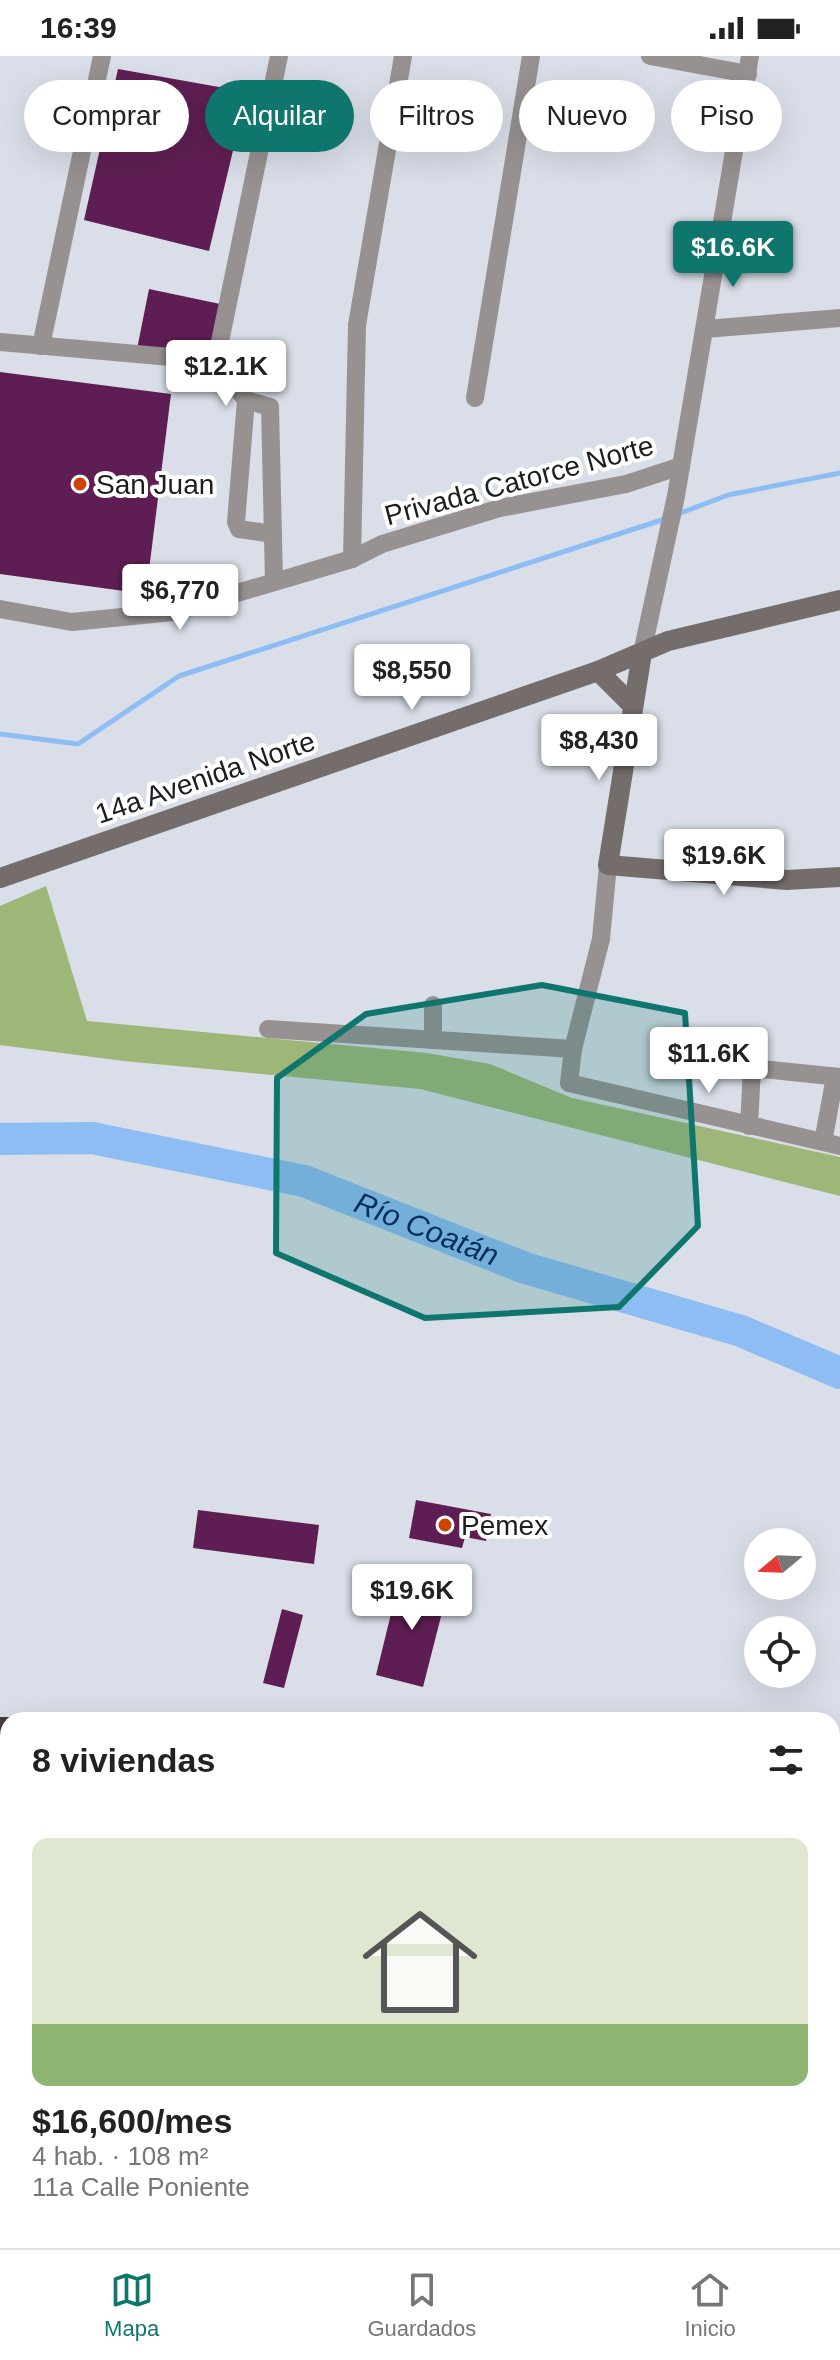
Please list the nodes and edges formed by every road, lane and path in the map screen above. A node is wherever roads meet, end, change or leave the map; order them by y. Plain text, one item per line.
1 (102, 56) edge
2 (279, 56) edge
3 (403, 56) edge
4 (531, 56) edge
5 (650, 56) edge
6 (749, 65) edge
7 (840, 318) edge
8 (705, 329) junction
9 (0, 342) edge
10 (41, 346) junction
11 (216, 361) junction
12 (475, 398) dead end
13 (246, 400) junction
14 (681, 466) junction
15 (273, 534) junction
16 (352, 559) junction
17 (274, 581) junction
18 (840, 600) edge
19 (0, 609) edge
20 (642, 653) junction
21 (598, 671) junction
22 (633, 706) junction
23 (608, 865) junction
24 (840, 877) edge
25 (0, 878) edge
26 (433, 1005) dead end
27 (268, 1029) dead end
28 (433, 1040) junction
29 (573, 1049) junction
30 (838, 1077) edge
31 (749, 1126) junction
32 (832, 1144) edge

1 - 10 street
2 - 11 street
3 - 16 street
4 - 12 street
5 - 6 street
6 - 8 street
7 - 8 street
8 - 14 street
9 - 10 street
10 - 11 street
11 - 13 street
13 - 15 street
13 - 15 street
14 - 16 street, Privada Catorce Norte
14 - 20 street
15 - 17 street
16 - 17 street, Privada Catorce Norte
17 - 19 street, Privada Catorce Norte
18 - 20 main road, 14a Avenida Norte
20 - 21 main road, 14a Avenida Norte
20 - 22 main road
21 - 22 main road
21 - 25 main road, 14a Avenida Norte
22 - 23 main road
23 - 24 main road
23 - 29 street
26 - 28 street
27 - 28 street
28 - 29 street
29 - 31 street
30 - 31 street
30 - 32 street
31 - 32 street

